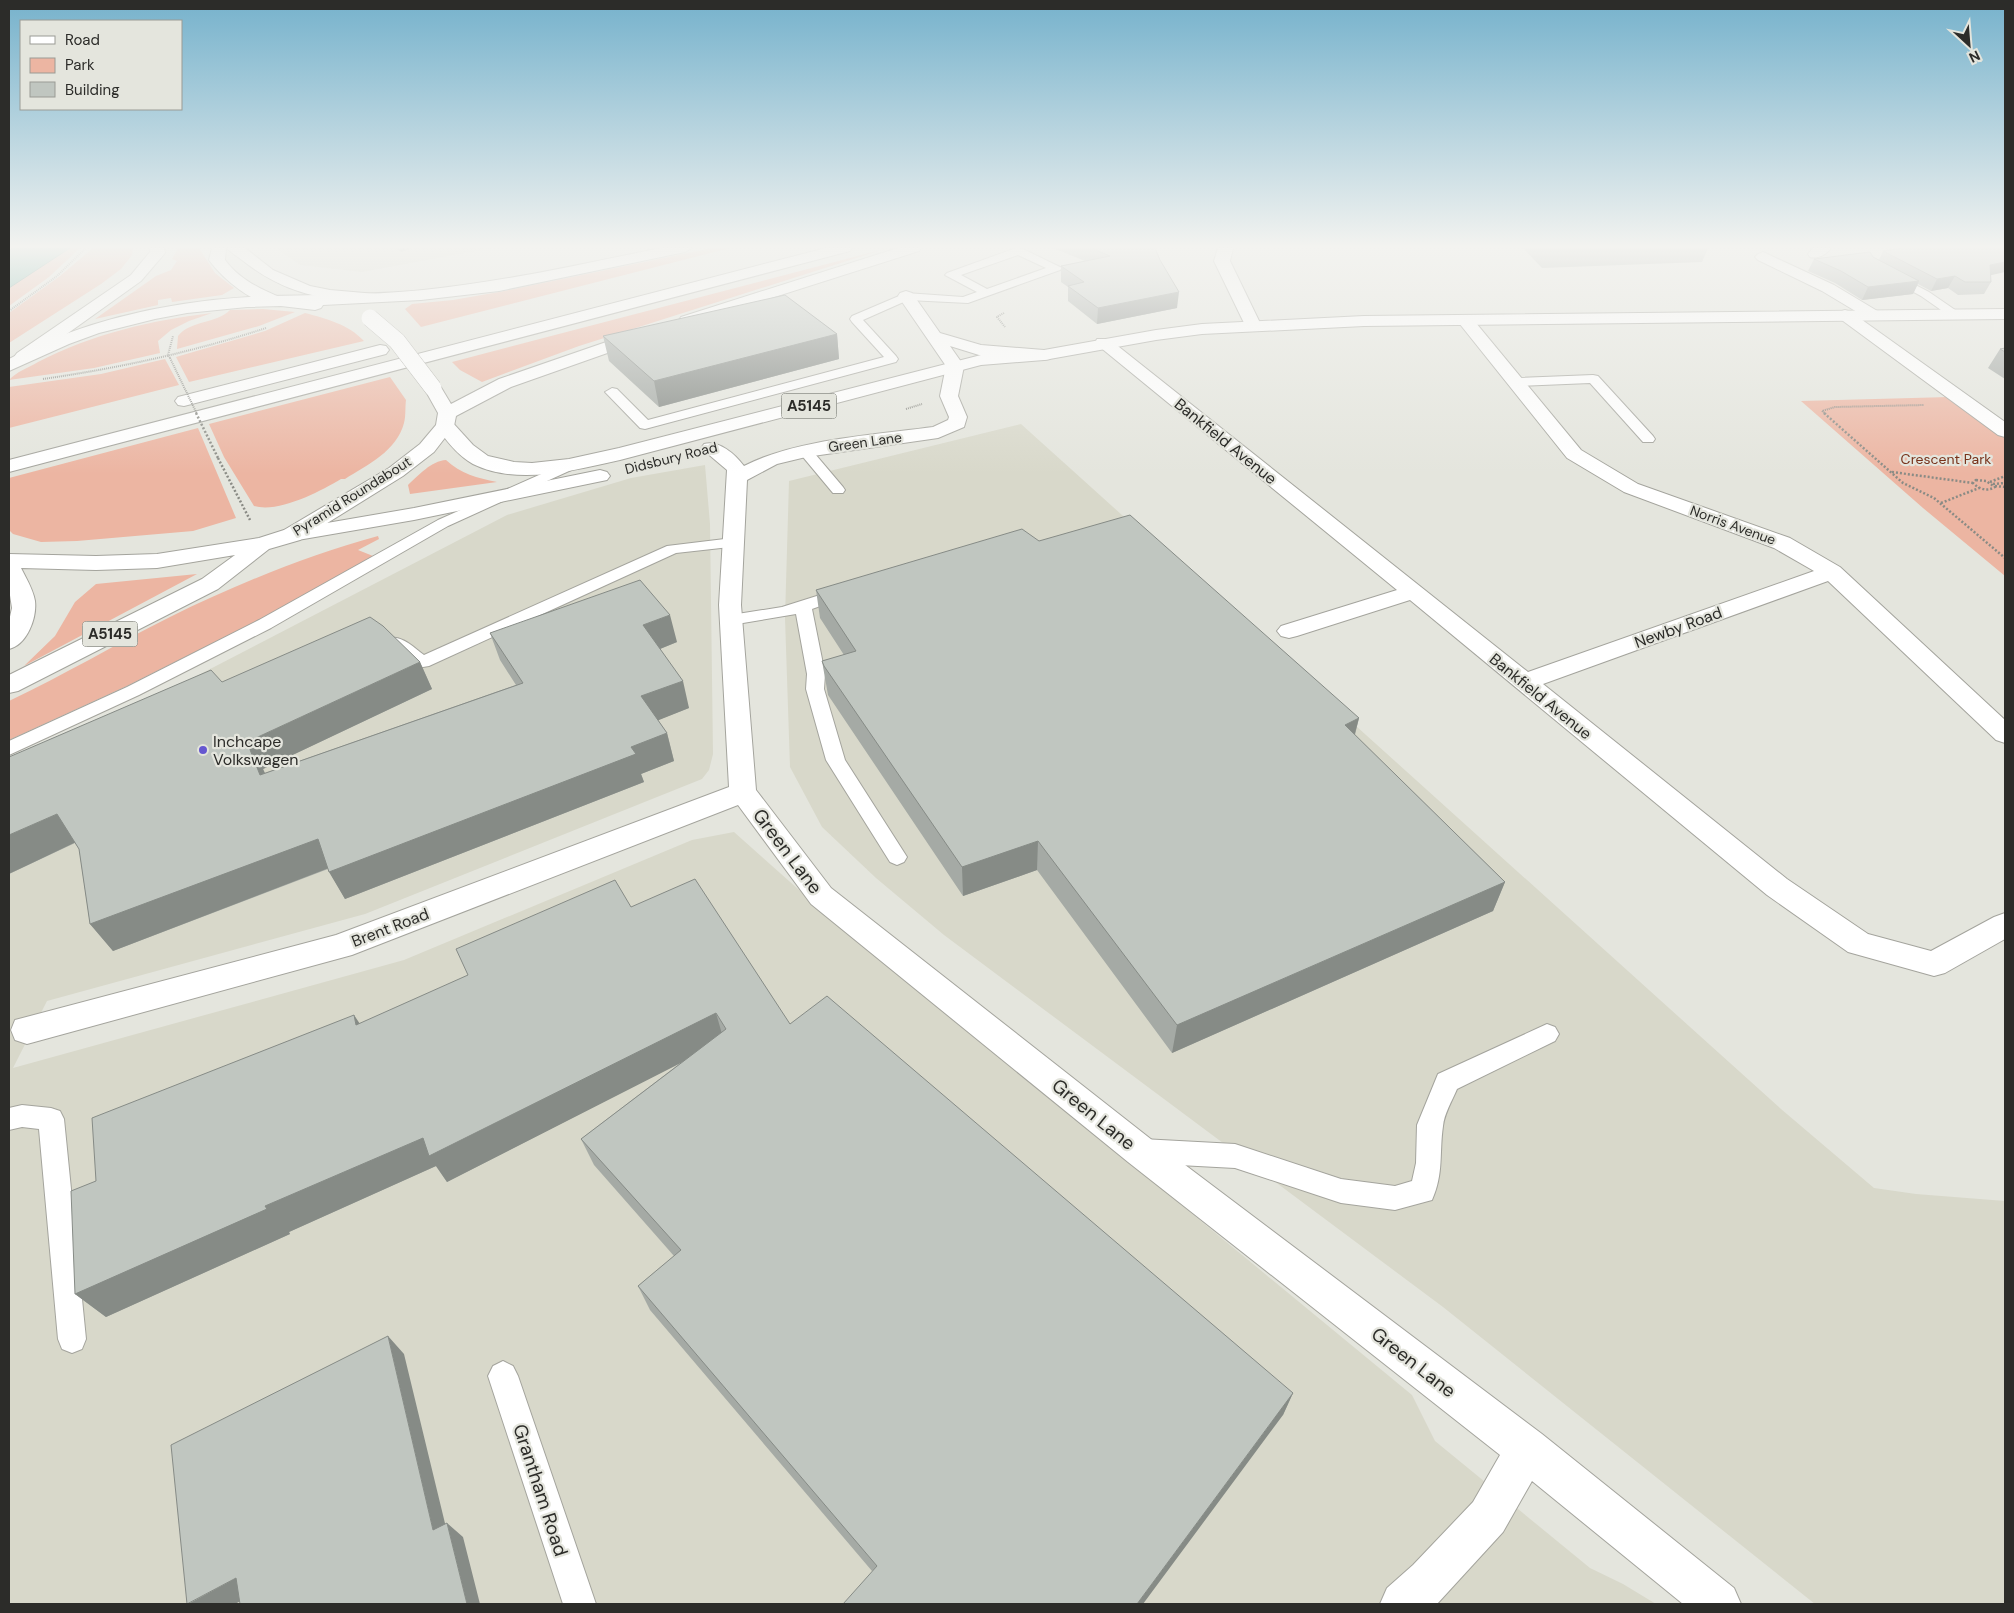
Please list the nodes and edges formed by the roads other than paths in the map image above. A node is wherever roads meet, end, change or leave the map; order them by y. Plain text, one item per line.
1 (71, 323) edge
2 (119, 323) edge
3 (379, 323) edge
4 (556, 323) edge
5 (860, 323) edge
6 (927, 323) edge
7 (1327, 323) edge
8 (1469, 323) edge
9 (1856, 323) edge
10 (1253, 325) joint
11 (657, 330) edge
12 (937, 337) junction
13 (412, 341) dead end
14 (1103, 343) junction
15 (1044, 354) junction
16 (16, 361) edge
17 (954, 376) junction
18 (1517, 382) junction
19 (612, 392) dead end
20 (172, 404) dead end
21 (446, 420) junction
22 (2005, 431) edge
23 (1648, 438) dead end
24 (711, 448) junction
25 (805, 451) junction
26 (575, 463) junction
27 (9, 466) edge
28 (736, 478) junction
29 (838, 490) dead end
30 (498, 498) junction
31 (292, 535) junction
32 (733, 543) junction
33 (262, 544) junction
34 (9, 563) edge
35 (1832, 572) junction
36 (1414, 592) junction
37 (842, 593) edge
38 (803, 606) junction
39 (731, 620) junction
40 (378, 630) edge
41 (1289, 631) dead end
42 (9, 642) edge
43 (1524, 682) junction
44 (9, 685) edge
45 (2005, 734) edge
46 (9, 749) edge
47 (743, 792) junction
48 (898, 857) dead end
49 (2005, 926) edge
50 (27, 1030) dead end
51 (1547, 1034) dead end
52 (9, 1119) edge
53 (1140, 1151) junction
54 (72, 1339) dead end
55 (503, 1376) dead end
56 (1527, 1449) junction
57 (580, 1604) edge
58 (1403, 1604) edge
59 (1718, 1604) edge

1 - 16 main road
2 - 16 main road
3 - 21 main road, bridge
4 - 27 main road
5 - 19 lane
6 - 12 main road
7 - 10 main road, Didsbury Road / A5145
8 - 18 main road, Norris Avenue
9 - 22 main road
10 - 14 main road, Didsbury Road / A5145
11 - 21 main road
12 - 15 main road
12 - 17 main road
13 - 20 main road
14 - 15 main road, Didsbury Road / A5145
14 - 36 main road, Bankfield Avenue
15 - 17 main road, Didsbury Road / A5145
17 - 24 main road, Didsbury Road / A5145
17 - 25 main road, Green Lane
17 - 26 main road, Didsbury Road / A5145
18 - 23 lane
18 - 35 main road, Norris Avenue
21 - 26 main road, Didsbury Road / A5145
21 - 31 main road, Pyramid Roundabout
24 - 28 main road
24 - 30 main road, Didsbury Road / A5145
25 - 28 main road, Green Lane
25 - 29 lane
26 - 30 lane
28 - 32 main road, Green Lane
30 - 31 main road, Didsbury Road / A5145
30 - 46 lane
31 - 33 main road, Pyramid Roundabout
32 - 39 main road, Green Lane
32 - 40 lane
33 - 34 main road, Pyramid Roundabout
33 - 44 main road, A5145
34 - 42 main road
35 - 43 main road, Newby Road
35 - 45 main road, Norris Avenue
36 - 41 main road
36 - 43 main road, Bankfield Avenue
37 - 38 lane
38 - 39 lane
38 - 48 lane
39 - 47 main road, Green Lane
43 - 49 main road, Bankfield Avenue
47 - 50 main road, Brent Road
47 - 53 main road, Green Lane
51 - 53 lane
52 - 54 lane
53 - 56 main road, Green Lane
55 - 57 lane, Grantham Road
56 - 58 main road
56 - 59 main road, Green Lane

